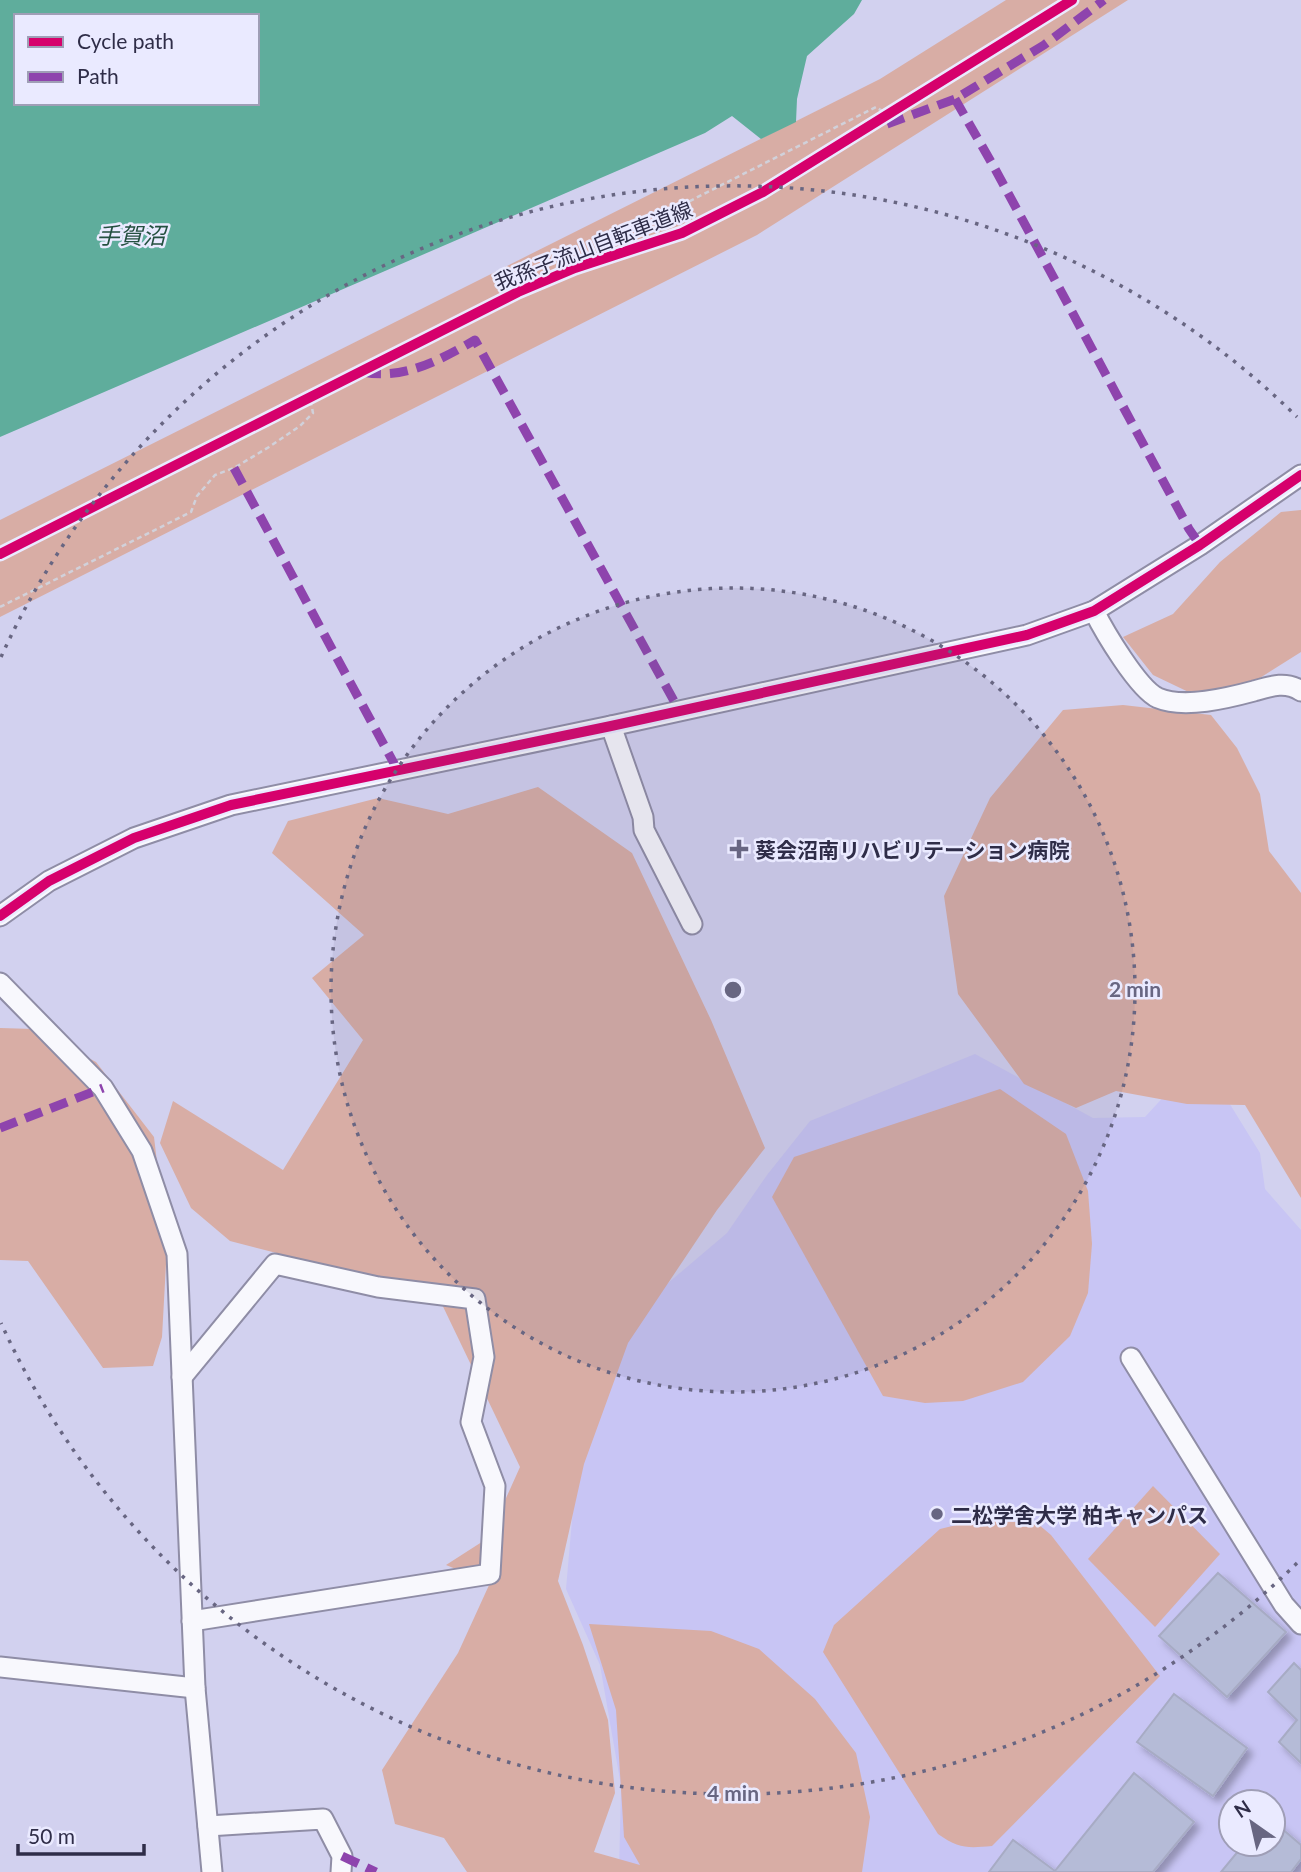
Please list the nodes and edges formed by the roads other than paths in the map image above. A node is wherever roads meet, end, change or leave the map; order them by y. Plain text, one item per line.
1 (1301, 475) edge
2 (1094, 611) junction
3 (1301, 691) edge
4 (611, 726) junction
5 (0, 916) edge
6 (692, 924) dead end
7 (0, 983) edge
8 (1131, 1358) dead end
9 (182, 1377) junction
10 (192, 1621) junction
11 (1301, 1624) edge
12 (0, 1667) edge
13 (195, 1688) junction
14 (208, 1826) junction
15 (212, 1872) edge
16 (341, 1872) edge

1 - 2 street
2 - 3 street
2 - 4 street
4 - 5 street
4 - 6 street
7 - 9 street
8 - 11 street
9 - 10 street
9 - 10 street
10 - 13 street
12 - 13 street
13 - 14 street
14 - 15 street
14 - 16 street

